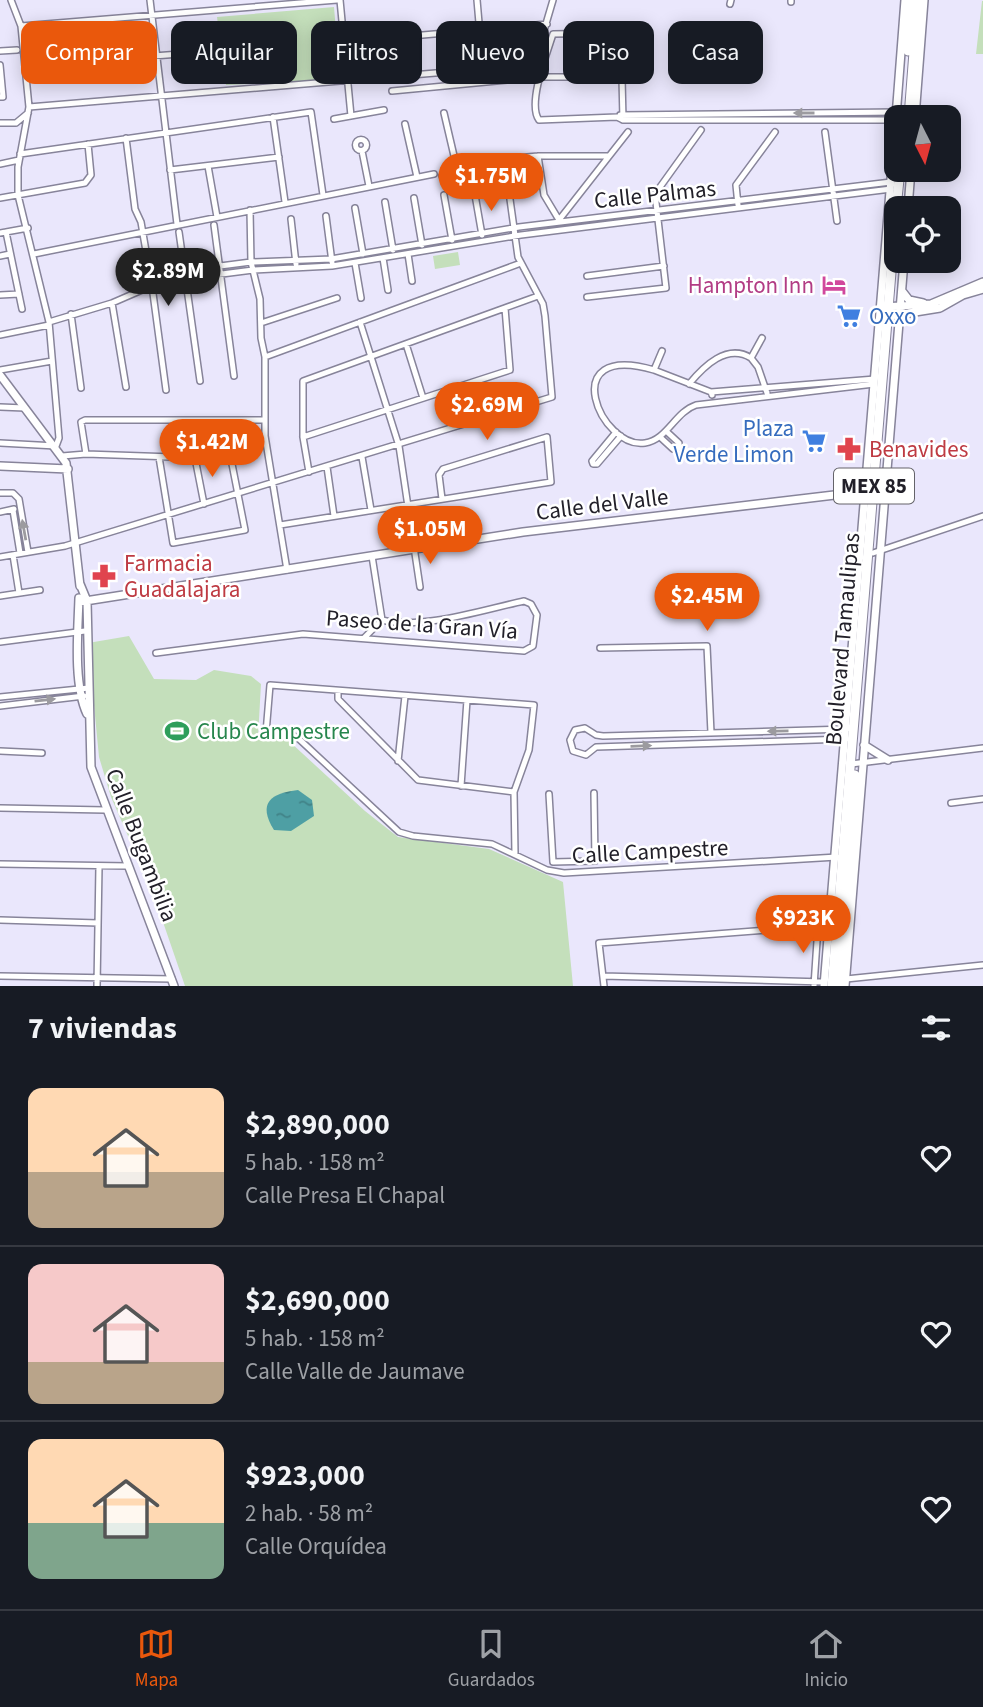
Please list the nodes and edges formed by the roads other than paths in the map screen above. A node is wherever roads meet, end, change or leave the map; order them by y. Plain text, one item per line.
1 (11, 0) edge
2 (150, 0) edge
3 (338, 0) edge
4 (477, 0) edge
5 (554, 0) edge
6 (905, 0) edge
7 (911, 0) edge
8 (918, 0) edge
9 (925, 0) edge
10 (151, 15) junction
11 (80, 21) edge
12 (152, 21) edge
13 (341, 21) edge
14 (479, 21) edge
15 (548, 21) edge
16 (21, 26) edge
17 (563, 34) edge
18 (549, 44) edge
19 (17, 50) dead end
20 (0, 51) edge
21 (0, 65) edge
22 (910, 65) junction
23 (157, 66) edge
24 (909, 78) junction
25 (27, 84) edge
26 (321, 84) edge
27 (348, 84) edge
28 (466, 84) edge
29 (538, 84) edge
30 (622, 84) edge
31 (392, 91) dead end
32 (160, 96) junction
33 (0, 97) edge
34 (903, 105) edge
35 (913, 105) edge
36 (29, 110) junction
37 (384, 110) dead end
38 (444, 113) dead end
39 (708, 113) junction
40 (775, 113) junction
41 (841, 113) junction
42 (351, 116) junction
43 (884, 116) edge
44 (273, 117) junction
45 (621, 117) junction
46 (884, 118) edge
47 (334, 119) dead end
48 (707, 121) junction
49 (841, 121) junction
50 (774, 122) junction
51 (405, 124) dead end
52 (0, 125) edge
53 (701, 130) dead end
54 (164, 132) junction
55 (628, 132) dead end
56 (775, 132) dead end
57 (825, 132) dead end
58 (126, 138) junction
59 (88, 144) junction
60 (362, 151) dead end
61 (279, 156) junction
62 (538, 156) junction
63 (609, 156) junction
64 (20, 157) junction
65 (0, 164) edge
66 (208, 166) junction
67 (170, 170) junction
68 (458, 173) junction
69 (434, 174) dead end
70 (442, 176) dead end
71 (417, 177) junction
72 (892, 182) edge
73 (508, 185) dead end
74 (369, 186) junction
75 (891, 186) junction
76 (474, 190) dead end
77 (833, 193) junction
78 (18, 195) junction
79 (323, 195) junction
80 (444, 195) dead end
81 (891, 196) edge
82 (0, 198) edge
83 (414, 198) dead end
84 (285, 202) junction
85 (385, 202) dead end
86 (738, 205) junction
87 (355, 208) dead end
88 (250, 210) junction
89 (657, 211) junction
90 (326, 216) dead end
91 (217, 217) junction
92 (658, 218) junction
93 (291, 219) dead end
94 (559, 221) junction
95 (837, 221) dead end
96 (177, 224) junction
97 (214, 225) dead end
98 (28, 228) junction
99 (513, 228) junction
100 (564, 229) junction
101 (142, 230) junction
102 (179, 232) dead end
103 (3, 233) edge
104 (481, 234) junction
105 (514, 236) junction
106 (452, 239) junction
107 (483, 242) junction
108 (453, 247) junction
109 (422, 248) junction
110 (393, 253) junction
111 (10, 254) junction
112 (34, 254) junction
113 (408, 254) junction
114 (0, 256) edge
115 (364, 258) junction
116 (383, 258) junction
117 (331, 259) junction
118 (295, 261) junction
119 (251, 262) junction
120 (355, 262) junction
121 (521, 263) junction
122 (219, 266) junction
123 (332, 266) junction
124 (664, 266) junction
125 (296, 268) junction
126 (253, 270) junction
127 (184, 271) junction
128 (174, 272) dead end
129 (891, 273) edge
130 (896, 273) edge
131 (903, 273) edge
132 (220, 274) junction
133 (587, 276) dead end
134 (185, 278) junction
135 (175, 279) dead end
136 (165, 280) dead end
137 (412, 281) dead end
138 (983, 282) edge
139 (152, 286) junction
140 (983, 289) edge
141 (388, 290) dead end
142 (901, 291) junction
143 (19, 294) junction
144 (0, 295) edge
145 (538, 296) junction
146 (587, 297) dead end
147 (337, 298) dead end
148 (361, 298) dead end
149 (113, 303) junction
150 (931, 304) junction
151 (505, 308) junction
152 (22, 309) dead end
153 (891, 312) junction
154 (71, 314) junction
155 (360, 322) junction
156 (261, 323) junction
157 (49, 324) junction
158 (0, 334) edge
159 (762, 338) dead end
160 (406, 344) junction
161 (881, 349) junction
162 (662, 351) dead end
163 (265, 357) junction
164 (370, 357) junction
165 (751, 358) junction
166 (52, 361) junction
167 (654, 370) junction
168 (0, 372) edge
169 (234, 376) dead end
170 (200, 382) dead end
171 (874, 382) junction
172 (689, 384) junction
173 (125, 387) dead end
174 (81, 388) dead end
175 (166, 390) dead end
176 (711, 392) junction
177 (767, 393) junction
178 (423, 398) junction
179 (713, 402) junction
180 (0, 407) edge
181 (25, 408) junction
182 (387, 410) junction
183 (264, 420) junction
184 (666, 430) junction
185 (619, 434) junction
186 (303, 437) junction
187 (660, 437) junction
188 (0, 443) edge
189 (56, 446) junction
190 (399, 446) junction
191 (607, 448) dead end
192 (86, 454) junction
193 (62, 456) junction
194 (159, 457) junction
195 (362, 457) junction
196 (195, 458) junction
197 (0, 466) edge
198 (327, 467) junction
199 (68, 469) junction
200 (309, 472) junction
201 (273, 483) junction
202 (876, 490) junction
203 (0, 493) edge
204 (239, 494) junction
205 (442, 499) junction
206 (204, 504) junction
207 (407, 505) junction
208 (21, 508) junction
209 (13, 510) junction
210 (371, 510) junction
211 (0, 512) edge
212 (169, 514) junction
213 (334, 516) junction
214 (983, 516) edge
215 (280, 525) junction
216 (76, 543) junction
217 (414, 549) junction
218 (28, 552) junction
219 (20, 553) junction
220 (871, 553) junction
221 (13, 555) junction
222 (372, 556) junction
223 (0, 557) edge
224 (287, 570) junction
225 (420, 587) dead end
226 (40, 590) dead end
227 (19, 593) junction
228 (0, 596) edge
229 (83, 601) junction
230 (382, 620) junction
231 (82, 631) junction
232 (364, 638) junction
233 (0, 642) edge
234 (600, 648) dead end
235 (156, 653) dead end
236 (338, 691) junction
237 (86, 692) junction
238 (404, 696) junction
239 (0, 697) edge
240 (467, 700) junction
241 (0, 706) edge
242 (863, 720) junction
243 (846, 729) junction
244 (831, 730) junction
245 (754, 732) junction
246 (710, 733) junction
247 (676, 734) junction
248 (596, 735) junction
249 (846, 739) junction
250 (831, 740) junction
251 (754, 742) junction
252 (676, 745) junction
253 (864, 745) junction
254 (596, 747) junction
255 (983, 748) edge
256 (0, 751) edge
257 (43, 753) dead end
258 (888, 760) junction
259 (398, 761) junction
260 (856, 764) junction
261 (461, 786) junction
262 (514, 792) junction
263 (594, 793) dead end
264 (549, 794) dead end
265 (983, 799) edge
266 (951, 803) dead end
267 (842, 805) junction
268 (0, 808) edge
269 (106, 810) junction
270 (852, 826) junction
271 (515, 854) junction
272 (836, 857) junction
273 (587, 861) junction
274 (0, 864) edge
275 (99, 866) junction
276 (129, 866) junction
277 (588, 872) junction
278 (842, 911) junction
279 (0, 920) edge
280 (98, 923) junction
281 (983, 965) edge
282 (0, 976) edge
283 (603, 976) junction
284 (649, 977) junction
285 (97, 978) junction
286 (173, 983) edge
287 (814, 984) edge
288 (843, 984) edge
289 (827, 985) edge
290 (97, 986) edge
291 (604, 986) edge
292 (648, 986) edge

1 - 16 street
2 - 10 street
3 - 10 street
3 - 13 street
4 - 14 street
5 - 15 street
6 - 22 street
7 - 22 main road
8 - 22 main road
9 - 22 street
10 - 11 street
10 - 12 street
17 - 18 street
19 - 20 street
21 - 33 street
22 - 24 main road
23 - 32 street
24 - 34 main road
24 - 35 street
25 - 36 street
26 - 32 street
27 - 42 street
28 - 31 street
29 - 45 street
30 - 45 street
32 - 36 street
32 - 54 street
36 - 52 street
36 - 64 street
37 - 42 street
38 - 68 street
39 - 40 street
39 - 45 street
39 - 48 street
41 -> 40 street
40 - 50 street
41 - 43 street
41 - 49 street
42 - 47 street
44 - 54 street
44 - 61 street
44 - 79 street
45 - 48 street
46 - 49 street
48 - 50 street
49 - 50 street
51 - 71 street
53 - 89 street
54 - 58 street
54 - 67 street
55 - 63 street
56 - 86 street
57 - 77 street
58 - 59 street
58 - 101 street
59 - 64 street
59 - 78 street
60 - 74 street
61 - 66 street
61 - 84 street
62 - 63 street
62 - 68 street
62 - 94 street
63 - 94 street
64 - 65 street
64 - 78 street
66 - 67 street
66 - 91 street
67 - 96 street
68 - 70 street
69 - 71 street
71 - 74 street
72 - 75 street
73 - 99 street
74 - 79 street
75 - 77 street, Calle Palmas
75 - 81 street
76 - 104 street
77 - 86 street, Calle Palmas
77 - 95 street
78 - 82 street
78 - 98 street
79 - 84 street
80 - 106 street
83 - 109 street
84 - 88 street
85 - 110 street
86 - 89 street, Calle Palmas
86 - 92 street, Calle Palmas
87 - 115 street
88 - 91 street
88 - 119 street
89 - 92 street
89 - 94 street, Calle Palmas
90 - 117 street
91 - 96 street
92 - 100 street, Calle Palmas
92 - 124 street
93 - 118 street
94 - 99 street, Calle Palmas
94 - 100 street
96 - 101 street
97 - 122 street
98 - 103 street
98 - 112 street
99 - 104 street, Calle Palmas
99 - 105 street
100 - 105 street, Calle Palmas
101 - 112 street
101 - 139 street
102 - 127 street
103 - 111 street
104 - 106 street, Calle Palmas
104 - 107 street
105 - 107 street, Calle Palmas
105 - 121 street
106 - 108 street
106 - 109 street, Calle Palmas
107 - 108 street, Calle Palmas
108 - 109 street, Calle Palmas
109 - 110 street, Calle Palmas
109 - 113 street, Calle Palmas
110 - 113 street, Calle Palmas
110 - 115 street, Calle Palmas
110 - 116 street, Calle Palmas
111 - 114 street
111 - 143 street
112 - 157 street
113 - 137 street
115 - 116 street, Calle Palmas
115 - 117 street, Calle Palmas
115 - 120 street, Calle Palmas
116 - 141 street
117 - 118 street, Calle Palmas
117 - 123 street
118 - 119 street, Calle Palmas
118 - 125 street
119 - 122 street, Calle Palmas
119 - 126 street
120 - 123 street, Calle Palmas
120 - 148 street
121 - 145 street
121 - 155 street
122 - 127 street, Calle Palmas
122 - 132 street
123 - 125 street, Calle Palmas
124 - 133 street
124 - 146 street
125 - 126 street, Calle Palmas
126 - 132 street, Calle Palmas
126 - 156 street
127 - 128 street, Calle Palmas
127 - 134 street
129 - 153 main road, Boulevard Tamaulipas / MEX 85
130 - 153 main road, Boulevard Tamaulipas / MEX 85
131 - 142 street
132 - 134 street, Calle Palmas
132 - 169 street
134 - 135 street, Calle Palmas
134 - 170 street
136 - 139 street
138 - 150 street
139 - 149 street
139 - 175 street
140 - 153 street
142 - 150 street
142 - 153 street
143 - 144 street
143 - 152 street
145 - 151 street
145 - 190 street
147 - 156 street
149 - 154 street
149 - 173 street
150 - 153 street
151 - 160 street
151 - 178 street
153 - 161 main road, Boulevard Tamaulipas / MEX 85
153 - 202 main road, Boulevard Tamaulipas / MEX 85
154 - 157 street
154 - 174 street
155 - 163 street
155 - 164 street
156 - 163 street
157 - 158 street
157 - 166 street
159 - 165 street
160 - 164 street
160 - 178 street
161 - 171 street
161 - 202 main road, Boulevard Tamaulipas / MEX 85
162 - 167 street
163 - 183 street
164 - 182 street
164 - 186 street
165 - 172 street
165 - 177 street
166 - 168 street
166 - 189 street
167 - 172 street
167 - 185 street
168 - 181 street
171 - 177 street
171 - 202 street
172 - 176 street
176 - 177 street
176 - 179 street
177 - 179 street
178 - 182 street
179 - 184 street
180 - 181 street
181 - 189 street
182 - 186 street
182 - 190 street
183 - 192 street
183 - 201 street
184 - 187 street
184 - 187 street
185 - 187 street
185 - 191 street
186 - 200 street
188 - 189 street
189 - 193 street
190 - 195 street
190 - 207 street
192 - 193 street
192 - 194 street
193 - 199 street
194 - 196 street
194 - 212 street
195 - 198 street
195 - 210 street
196 - 204 street
196 - 206 street
197 - 199 street
198 - 200 street
198 - 213 street
199 - 216 street
200 - 201 street
201 - 204 street
201 - 215 street
202 - 217 street, Calle del Valle
202 - 220 main road, Boulevard Tamaulipas / MEX 85
203 - 208 street
204 - 206 street
204 - 212 street
205 - 205 street
205 - 207 street
206 - 212 street
207 - 210 street
207 - 217 street
208 - 209 street
218 -> 208 street
209 - 211 street
209 - 219 street
210 - 213 street
212 - 216 street
213 - 215 street
214 - 220 street
215 - 224 street
216 - 218 street
216 - 229 street
217 - 222 street, Calle del Valle
217 - 225 street
218 - 219 street
219 - 221 street
220 - 242 main road, Boulevard Tamaulipas / MEX 85
220 - 243 street
220 - 260 main road, Boulevard Tamaulipas / MEX 85
221 - 223 street
221 - 227 street
222 - 224 street, Calle del Valle
222 - 230 street
224 - 229 street, Calle del Valle
226 - 227 street
227 - 228 street
229 - 231 street, Calle Bugambilia
230 - 232 street
230 - 232 street, Paseo de la Gran Vía
231 - 233 street
231 - 237 street, Calle Bugambilia
232 - 235 street, Paseo de la Gran Vía
234 - 246 street
236 - 238 street
236 - 259 street
236 - 271 street, Calle Campestre
237 - 239 street
241 -> 237 street
237 - 269 street, Calle Bugambilia
238 - 240 street
238 - 259 street
240 - 261 street
240 - 262 street
242 - 253 street
242 - 260 main road, Boulevard Tamaulipas / MEX 85
243 - 244 street
243 - 249 street
244 -> 245 street
244 - 250 street
245 - 246 street
245 - 251 street
246 - 247 street
247 - 248 street
247 - 252 street
248 - 254 street
248 - 254 street
249 - 250 street
249 - 267 street
250 - 251 street
251 - 252 street
254 -> 252 street
253 - 258 street
253 - 260 street
255 - 258 street
256 - 257 street
258 - 260 street
259 - 261 street
260 - 267 main road, Boulevard Tamaulipas / MEX 85
260 - 270 main road, Boulevard Tamaulipas / MEX 85
260 - 278 street
261 - 262 street
262 - 271 street
263 - 273 street
264 - 273 street
265 - 266 street
267 - 270 main road
267 - 272 street
267 - 278 main road, Boulevard Tamaulipas / MEX 85
268 - 269 street
269 - 276 street, Calle Bugambilia
270 - 278 main road, Boulevard Tamaulipas / MEX 85
271 - 277 street, Calle Campestre
272 - 277 street, Calle Campestre
272 - 278 street
273 - 277 street
274 - 275 street
275 - 276 street
275 - 280 street
276 - 286 street, Calle Bugambilia
278 - 288 main road, Boulevard Tamaulipas / MEX 85
278 - 289 main road, Boulevard Tamaulipas / MEX 85
279 - 280 street
280 - 285 street
281 - 288 street
282 - 285 street
283 - 284 street
283 - 287 street
283 - 291 street
284 - 287 street
284 - 292 street
285 - 286 street
285 - 290 street
287 - 289 street

